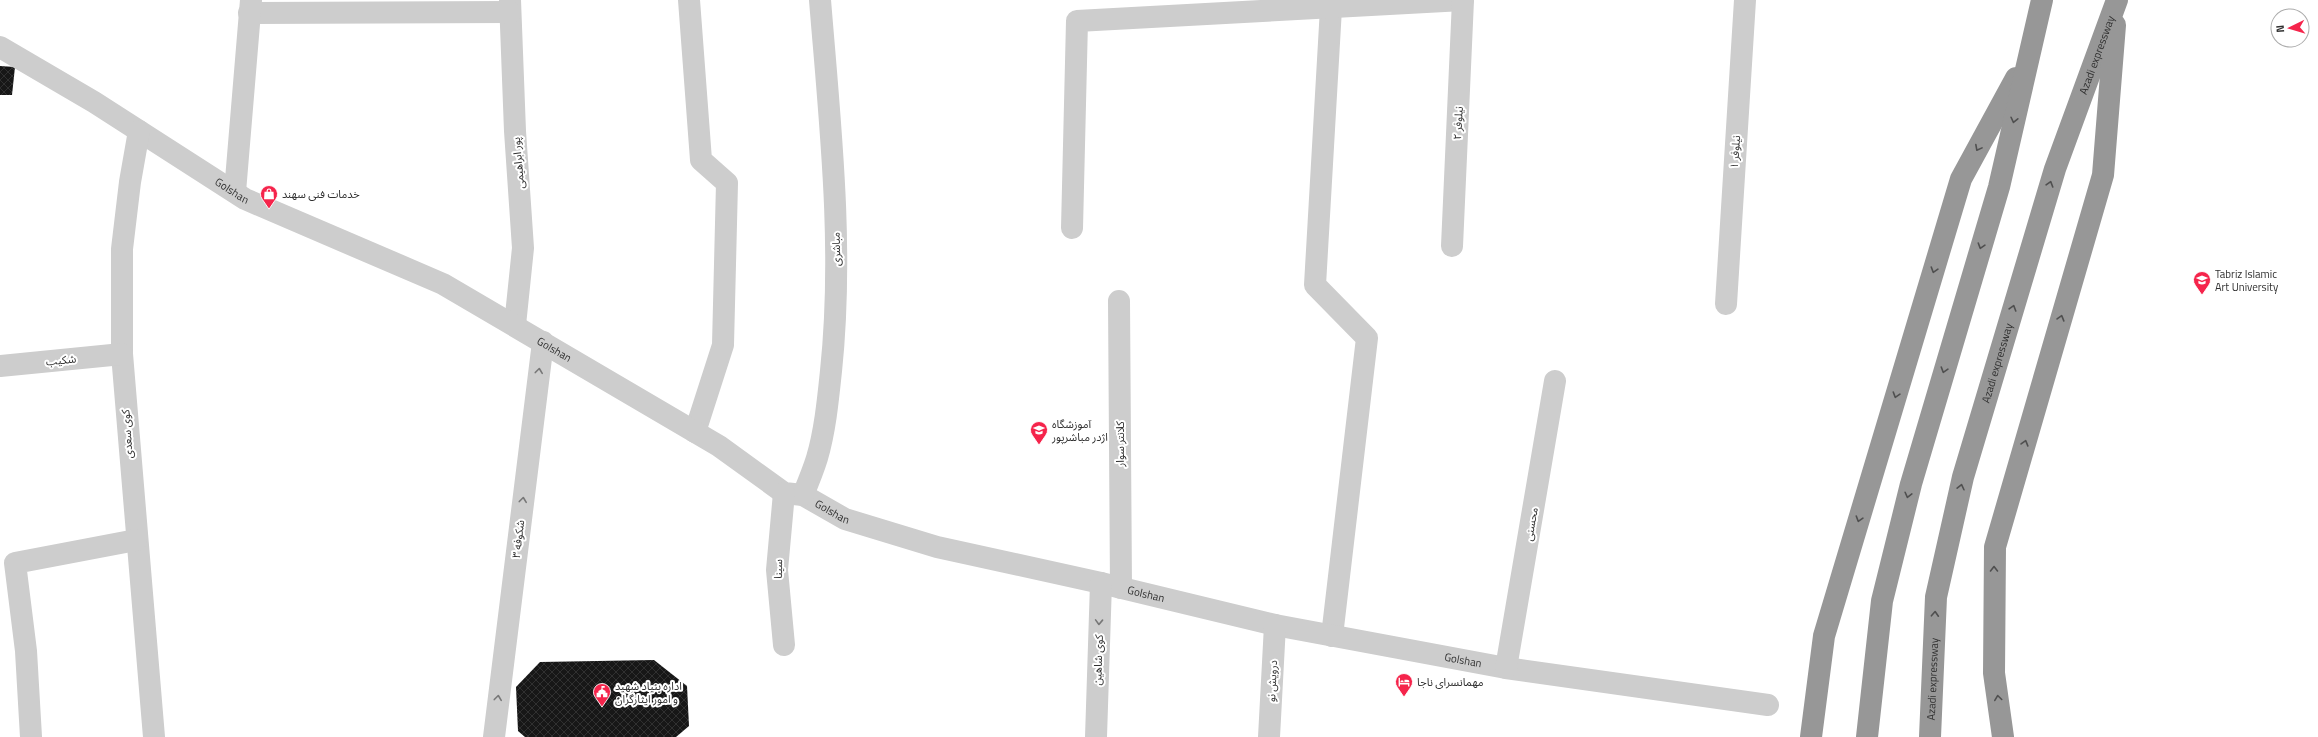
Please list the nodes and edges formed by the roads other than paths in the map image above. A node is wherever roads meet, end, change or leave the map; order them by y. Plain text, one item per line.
1 (689, 0) edge
2 (820, 0) edge
3 (1463, 0) edge
4 (1745, 0) edge
5 (2042, 0) edge
6 (2117, 0) edge
7 (1428, 1) edge
8 (1278, 5) edge
9 (250, 6) edge
10 (510, 6) edge
11 (1331, 8) junction
12 (0, 48) edge
13 (2029, 52) junction
14 (139, 131) junction
15 (235, 192) junction
16 (1072, 228) dead end
17 (1452, 246) dead end
18 (1119, 301) dead end
19 (1726, 304) dead end
20 (515, 325) junction
21 (543, 342) junction
22 (122, 354) junction
23 (0, 366) edge
24 (1555, 381) dead end
25 (695, 432) junction
26 (794, 494) junction
27 (136, 540) junction
28 (1111, 585) junction
29 (1275, 625) junction
30 (1332, 636) junction
31 (784, 645) dead end
32 (1506, 668) junction
33 (1768, 705) dead end
34 (2002, 732) edge
35 (31, 737) edge
36 (154, 737) edge
37 (494, 737) edge
38 (1096, 737) edge
39 (1269, 737) edge
40 (1811, 737) edge
41 (1867, 737) edge
42 (1930, 737) edge

1 - 25 street
2 - 26 street, مباشری
3 - 7 street
3 - 17 street, نیلوفر ۲
4 - 19 street, نیلوفر ۱
5 - 13 highway
34 -> 6 highway
42 -> 6 highway, Azadi expressway
7 - 11 street
8 - 11 street
8 - 16 street
9 - 10 street
9 - 15 street
10 - 20 street, پور ابراهیمی
11 - 30 street
12 - 14 street, Golshan
13 -> 40 highway
13 -> 41 highway
14 - 15 street, Golshan
14 - 22 street, کوی سعدی
15 - 20 street, Golshan
18 - 28 street, کلانتر سوار
20 - 21 street, Golshan
21 - 25 street, Golshan
37 -> 21 street, شکوفه ۳
22 - 23 street, شکیب
22 - 27 street, کوی سعدی
24 - 32 street, محسنی
25 - 26 street, Golshan
26 - 28 street, Golshan
26 - 31 street, سینا
27 - 35 street
27 - 36 street, کوی سعدی
28 - 29 street, Golshan
28 -> 38 street, کوی شاهین
29 - 30 street, Golshan
29 - 39 street, درویش نو
30 - 32 street, Golshan
32 - 33 street, Golshan

